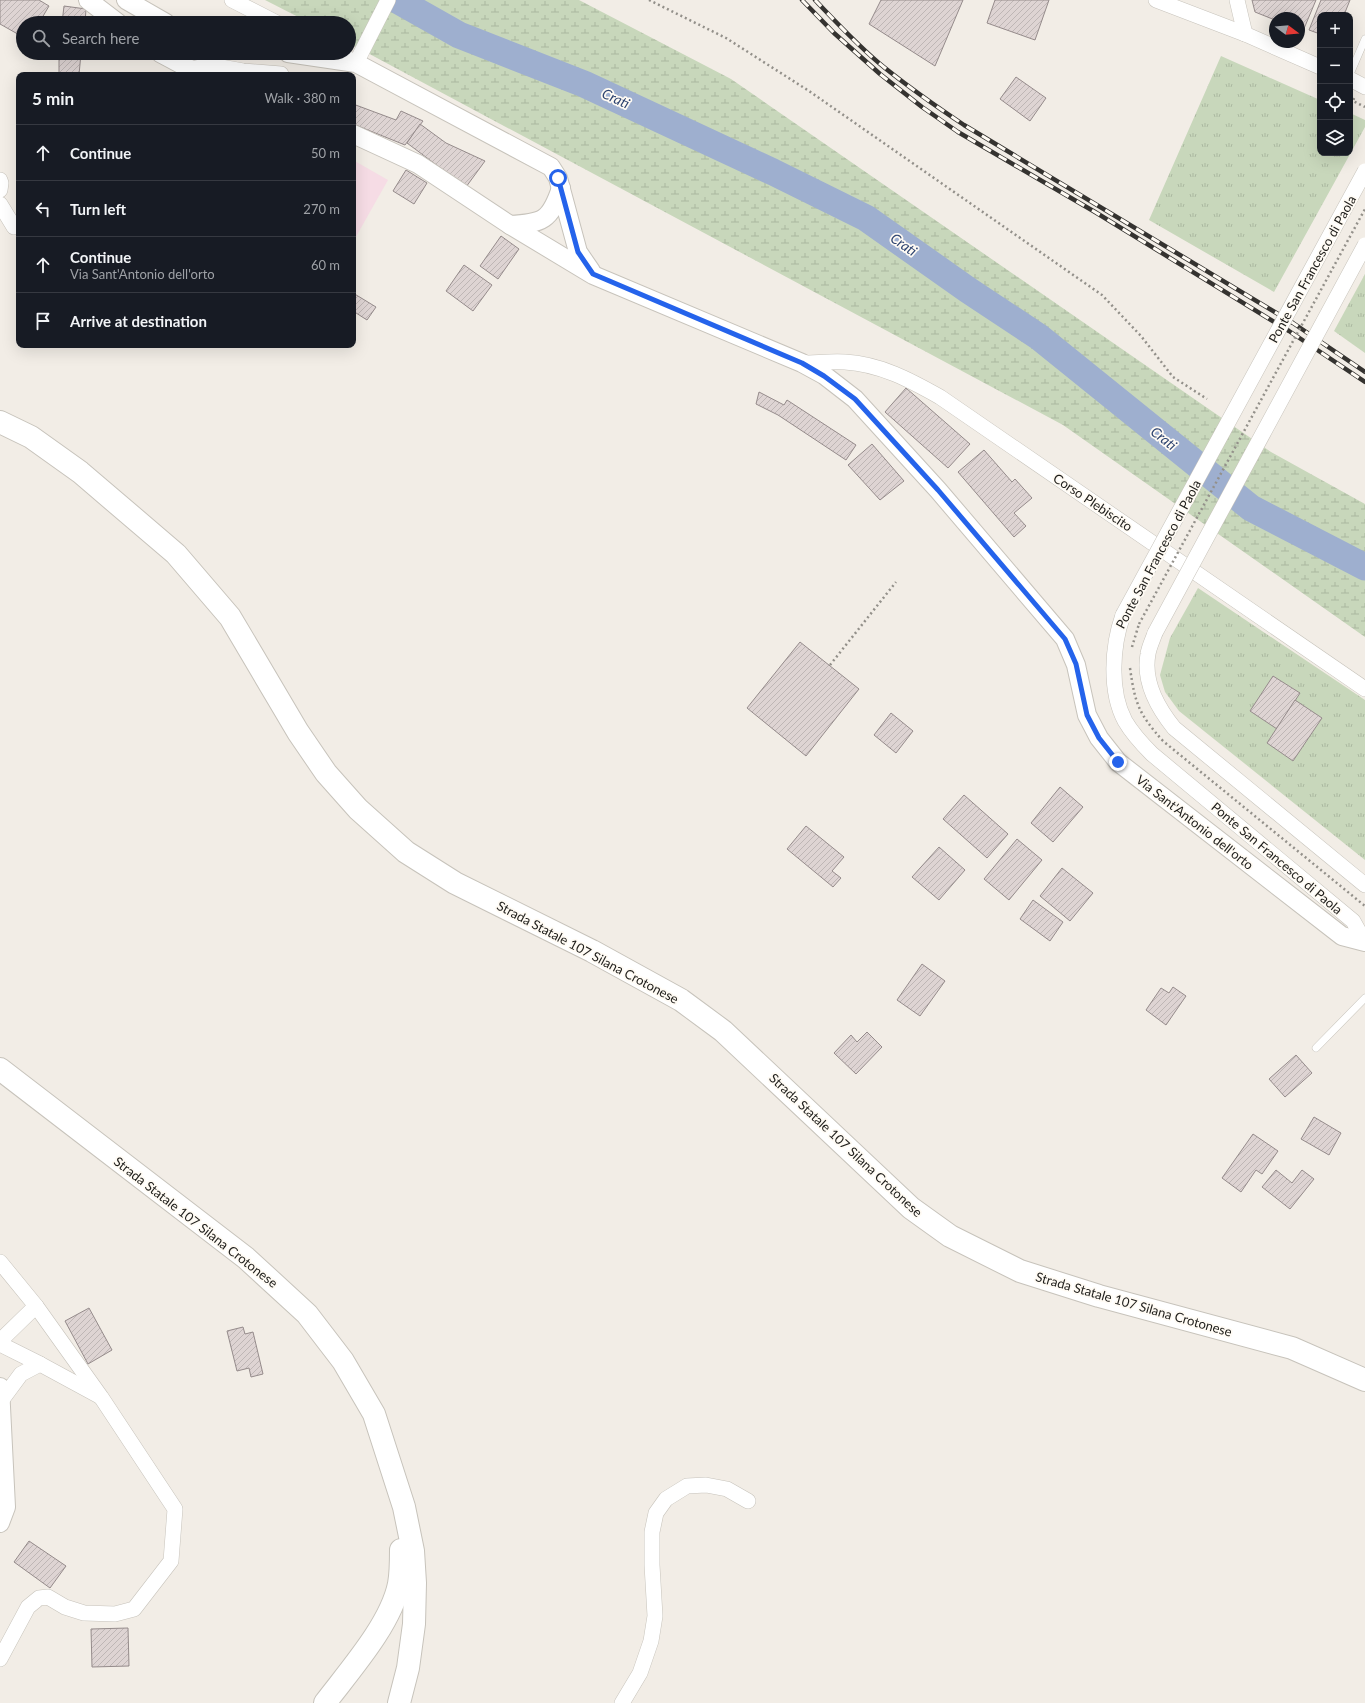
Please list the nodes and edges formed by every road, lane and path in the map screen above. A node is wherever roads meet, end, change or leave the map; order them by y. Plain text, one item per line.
1 (88, 0) edge
2 (126, 0) edge
3 (232, 0) edge
4 (388, 0) edge
5 (649, 0) edge
6 (1156, 0) edge
7 (1237, 0) edge
8 (109, 16) edge
9 (154, 16) edge
10 (263, 16) edge
11 (1245, 34) junction
12 (1365, 39) edge
13 (174, 60) edge
14 (285, 60) edge
15 (336, 60) edge
16 (350, 60) edge
17 (356, 63) junction
18 (1317, 65) edge
19 (198, 72) edge
20 (243, 72) edge
21 (281, 72) edge
22 (1358, 82) edge
23 (356, 135) edge
24 (1365, 171) edge
25 (0, 180) edge
26 (561, 188) junction
27 (0, 190) edge
28 (0, 204) edge
29 (1365, 209) edge
30 (510, 225) junction
31 (14, 227) dead end
32 (1365, 245) edge
33 (593, 274) junction
34 (802, 363) junction
35 (1207, 399) dead end
36 (0, 422) edge
37 (896, 582) dead end
38 (1139, 624) dead end
39 (830, 666) dead end
40 (1365, 688) edge
41 (1365, 885) edge
42 (1365, 942) edge
43 (1365, 998) edge
44 (1316, 1048) dead end
45 (0, 1069) edge
46 (0, 1262) edge
47 (36, 1306) junction
48 (0, 1342) edge
49 (40, 1364) junction
50 (1365, 1380) edge
51 (0, 1394) edge
52 (101, 1397) junction
53 (2, 1455) edge
54 (748, 1501) dead end
55 (404, 1507) junction
56 (1, 1509) edge
57 (0, 1659) edge
58 (325, 1703) edge
59 (400, 1703) edge
60 (622, 1703) edge

1 - 8 street
2 - 9 street
3 - 10 street
4 - 17 street
5 - 35 path
6 - 11 street
7 - 11 street
11 - 18 street
12 - 22 lane
13 - 19 street
14 - 21 street
15 - 17 street
16 - 17 street
17 - 26 street
19 - 20 street
23 - 30 street, Via Sant'Antonio dell'orto
24 - 42 street, Ponte San Francesco di Paola, bridge
25 - 27 street
26 - 30 street
26 - 33 street
28 - 31 street
29 - 38 path, Ponte San Francesco di Paola, bridge
30 - 33 street, Via Sant'Antonio dell'orto
32 - 41 street, bridge
33 - 34 street, Via Sant'Antonio dell'orto
34 - 40 street, Corso Plebiscito
34 - 42 street, Via Sant'Antonio dell'orto
36 - 50 main road, Strada Statale 107 Silana Crotonese
37 - 39 path
43 - 44 lane
45 - 55 main road, Strada Statale 107 Silana Crotonese
46 - 47 street
47 - 48 street
47 - 52 street
48 - 49 street
49 - 51 street
49 - 52 street
51 - 53 street
52 - 57 street
53 - 56 street
54 - 60 street
55 - 58 main road
55 - 59 main road, Strada Statale 107 Silana Crotonese

